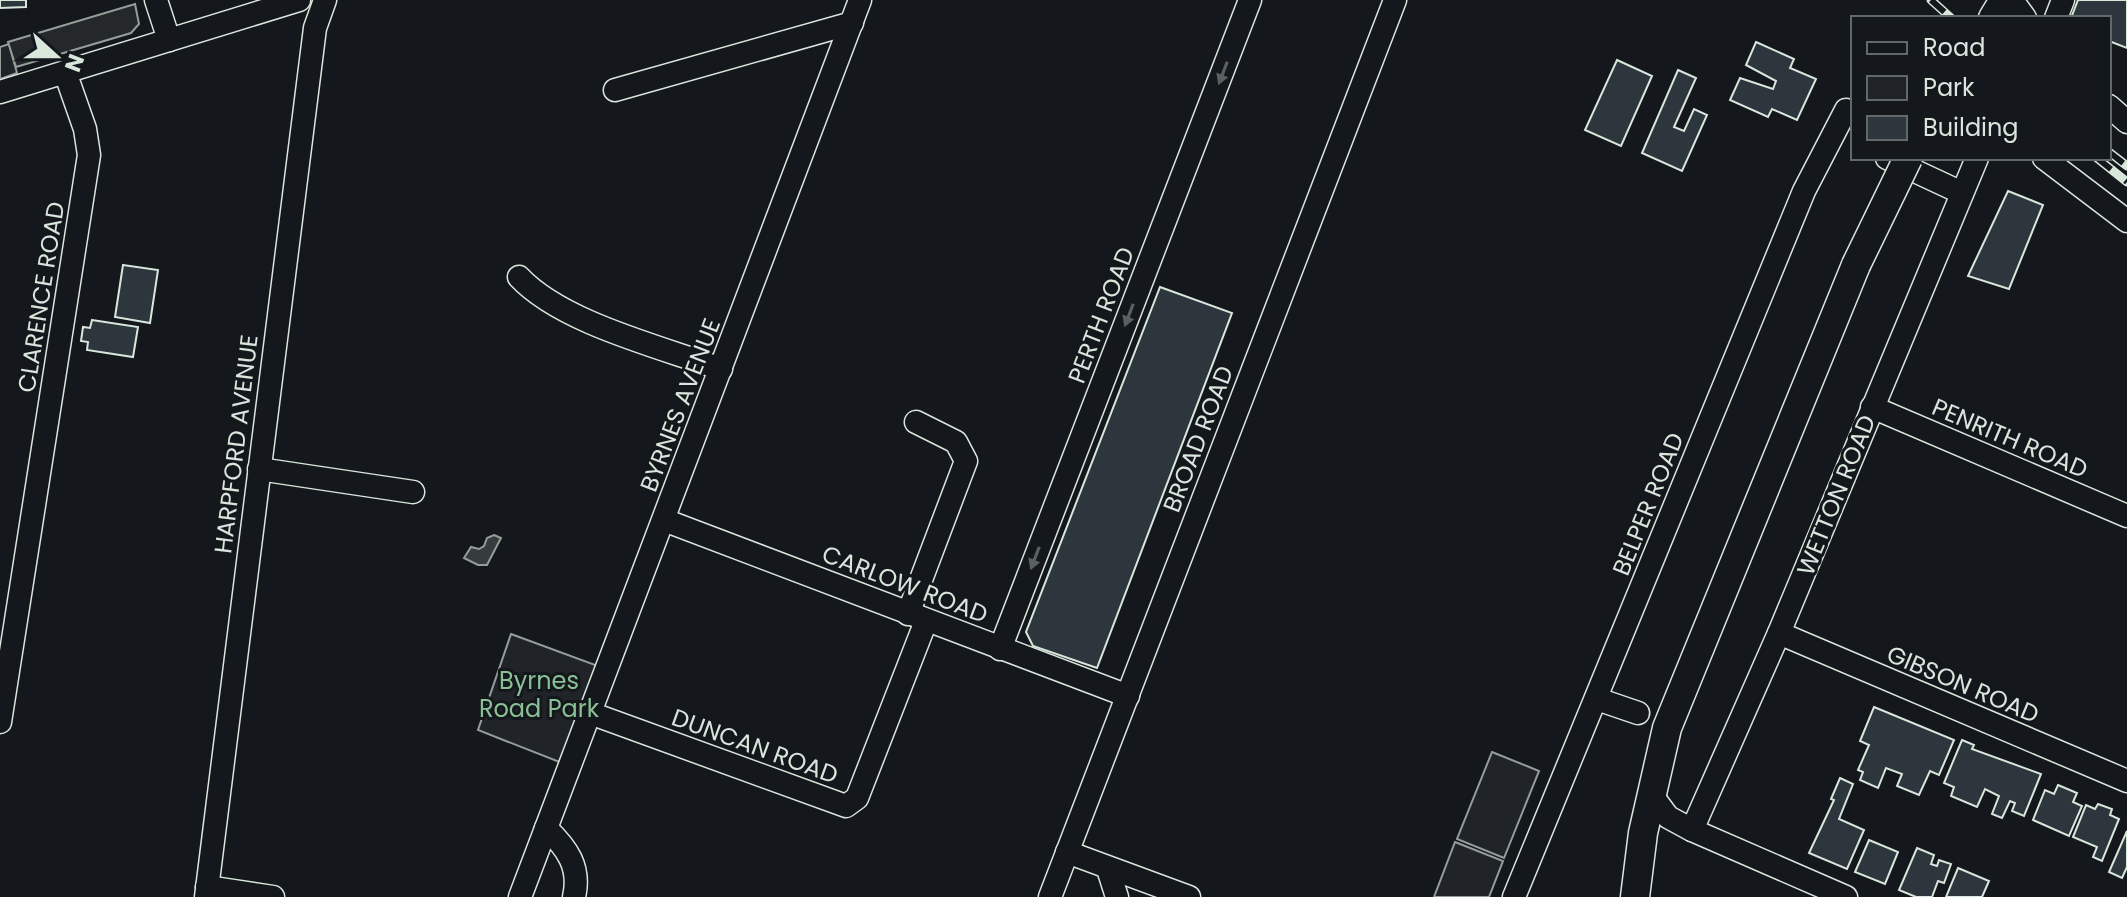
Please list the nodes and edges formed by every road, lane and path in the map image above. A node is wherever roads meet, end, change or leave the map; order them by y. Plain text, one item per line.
1 (156, 0) edge
2 (299, 0) edge
3 (325, 0) edge
4 (860, 0) edge
5 (1250, 0) edge
6 (1395, 0) edge
7 (852, 23) junction
8 (169, 40) junction
9 (65, 72) junction
10 (615, 90) dead end
11 (0, 92) edge
12 (2111, 108) edge
13 (1846, 110) dead end
14 (2127, 122) edge
15 (1843, 137) edge
16 (1891, 160) edge
17 (1907, 160) edge
18 (1976, 160) edge
19 (2047, 160) edge
20 (1962, 193) junction
21 (2127, 221) edge
22 (519, 277) dead end
23 (721, 369) junction
24 (1872, 407) junction
25 (916, 422) dead end
26 (259, 469) junction
27 (413, 492) dead end
28 (2127, 516) edge
29 (664, 520) junction
30 (917, 618) junction
31 (1779, 633) junction
32 (1000, 649) junction
33 (1128, 696) junction
34 (1597, 699) junction
35 (590, 713) junction
36 (1638, 713) dead end
37 (0, 722) edge
38 (1659, 752) junction
39 (2127, 781) edge
40 (1651, 794) junction
41 (546, 828) junction
42 (1692, 830) junction
43 (1643, 833) junction
44 (1067, 852) junction
45 (1108, 869) junction
46 (206, 892) edge
47 (273, 897) edge
48 (520, 897) edge
49 (574, 897) edge
50 (1050, 897) edge
51 (1117, 897) edge
52 (1189, 897) edge
53 (1514, 897) edge
54 (1615, 897) edge
55 (1635, 897) edge
56 (1846, 897) edge

1 - 8 street
2 - 8 street
3 - 26 street, HARPFORD AVENUE
4 - 7 street, BYRNES AVENUE
5 -> 32 street, PERTH ROAD
6 - 33 street, BROAD ROAD
7 - 10 street
7 - 23 street, BYRNES AVENUE
8 - 9 street
9 - 11 street
9 - 37 street, CLARENCE ROAD
12 - 14 street
13 - 15 street, BELPER ROAD
15 - 34 street, BELPER ROAD
16 - 20 street
17 - 38 main road, bridge
18 - 20 street, WETTON ROAD
19 - 21 street
20 - 24 street, WETTON ROAD
22 - 23 street
23 - 29 street, BYRNES AVENUE
24 - 28 street, PENRITH ROAD
24 - 31 street, WETTON ROAD
25 - 30 street, DUNCAN ROAD
26 - 27 street
26 - 46 street, HARPFORD AVENUE
29 - 30 street, CARLOW ROAD
29 - 35 street, BYRNES AVENUE
30 - 32 street, CARLOW ROAD
30 - 35 street, DUNCAN ROAD
31 - 39 street, GIBSON ROAD
31 - 42 street, WETTON ROAD
32 - 33 street, CARLOW ROAD
33 - 44 street, BROAD ROAD
34 - 36 street
34 - 53 street, BELPER ROAD
35 - 41 street, BYRNES AVENUE
38 - 40 main road
38 - 54 main road
40 - 42 street
40 - 43 main road
41 - 48 street, BYRNES AVENUE
41 - 49 street
42 - 43 street
42 - 56 street
43 - 55 main road
44 - 45 street
44 - 50 street, BROAD ROAD
45 - 51 street
45 - 52 street
46 - 47 street

